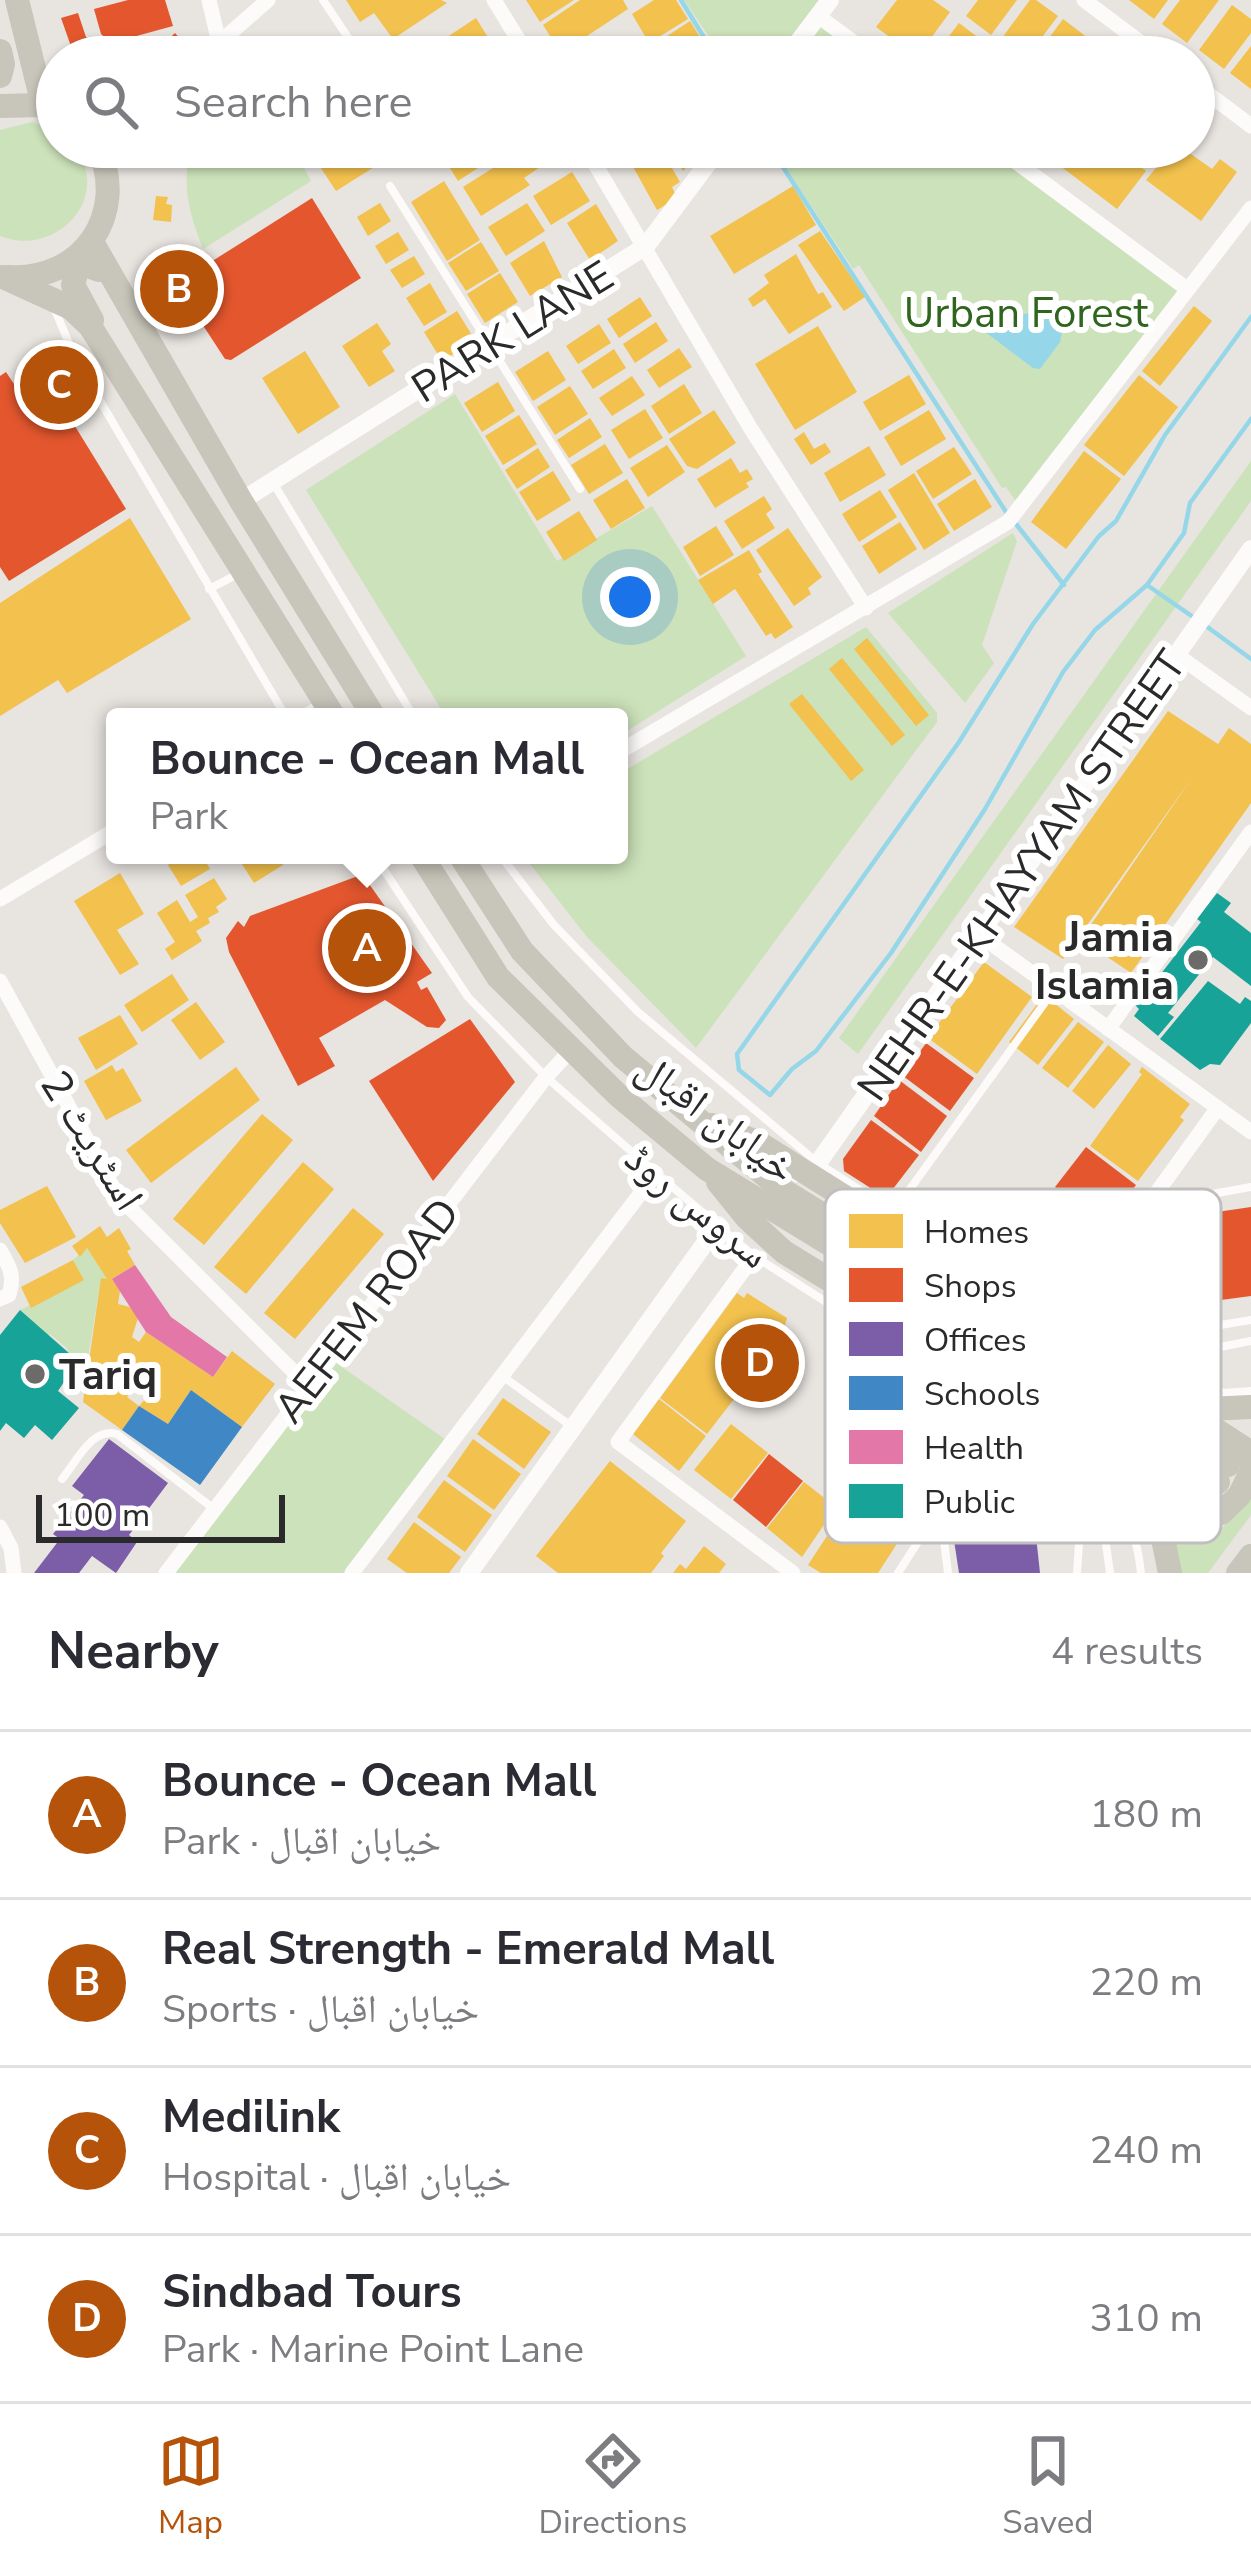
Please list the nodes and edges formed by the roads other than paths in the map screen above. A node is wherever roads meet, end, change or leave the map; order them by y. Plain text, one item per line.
1 (17, 0) edge
2 (209, 0) edge
3 (268, 0) edge
4 (323, 0) edge
5 (494, 0) edge
6 (1084, 0) edge
7 (824, 8) edge
8 (217, 36) edge
9 (227, 36) edge
10 (347, 36) edge
11 (517, 36) edge
12 (803, 36) edge
13 (853, 36) edge
14 (1132, 36) edge
15 (0, 51) edge
16 (36, 62) edge
17 (0, 76) edge
18 (1215, 98) edge
19 (0, 106) edge
20 (36, 107) edge
21 (1251, 125) edge
22 (104, 168) edge
23 (598, 168) edge
24 (704, 168) edge
25 (1024, 168) edge
26 (390, 186) dead end
27 (1251, 208) edge
28 (92, 242) junction
29 (646, 246) junction
30 (1, 276) edge
31 (112, 280) junction
32 (1187, 289) junction
33 (50, 298) junction
34 (490, 345) junction
35 (106, 350) junction
36 (273, 483) junction
37 (580, 489) dead end
38 (241, 501) junction
39 (1251, 549) edge
40 (242, 572) junction
41 (209, 589) junction
42 (866, 608) junction
43 (1177, 655) junction
44 (281, 708) edge
45 (318, 708) edge
46 (368, 708) edge
47 (409, 708) edge
48 (1251, 708) edge
49 (628, 747) edge
50 (1251, 832) edge
51 (106, 835) edge
52 (380, 864) edge
53 (428, 864) edge
54 (466, 864) edge
55 (507, 864) edge
56 (0, 899) edge
57 (978, 934) junction
58 (1055, 989) junction
59 (2, 990) edge
60 (1108, 1030) junction
61 (570, 1051) junction
62 (545, 1077) junction
63 (1217, 1109) junction
64 (692, 1118) junction
65 (1251, 1132) edge
66 (809, 1166) junction
67 (707, 1168) junction
68 (656, 1173) junction
69 (1251, 1187) edge
70 (844, 1189) edge
71 (853, 1189) edge
72 (909, 1189) edge
73 (1159, 1189) edge
74 (784, 1191) junction
75 (1221, 1192) edge
76 (825, 1216) edge
77 (718, 1225) junction
78 (825, 1235) edge
79 (0, 1250) edge
80 (754, 1256) junction
81 (825, 1277) edge
82 (0, 1299) edge
83 (825, 1302) edge
84 (1251, 1320) edge
85 (1221, 1325) edge
86 (1251, 1341) edge
87 (1221, 1347) edge
88 (501, 1375) junction
89 (307, 1384) junction
90 (1251, 1391) edge
91 (1221, 1392) edge
92 (1251, 1407) edge
93 (1221, 1408) edge
94 (573, 1427) junction
95 (1221, 1434) edge
96 (1237, 1470) edge
97 (62, 1479) dead end
98 (214, 1509) junction
99 (1221, 1513) edge
100 (0, 1527) edge
101 (917, 1543) edge
102 (944, 1543) edge
103 (1079, 1543) edge
104 (1106, 1543) edge
105 (1134, 1543) edge
106 (1164, 1543) edge
107 (1251, 1556) edge
108 (14, 1573) edge
109 (166, 1573) edge
110 (352, 1573) edge
111 (469, 1573) edge
112 (794, 1573) edge
113 (898, 1573) edge
114 (948, 1573) edge
115 (1077, 1573) edge
116 (1110, 1573) edge
117 (1141, 1573) edge
118 (1170, 1573) edge
119 (1238, 1573) edge

1 - 16 main road
2 - 8 street
3 - 9 street
4 - 10 lane
5 - 11 street
6 - 14 street
7 - 12 street
7 - 13 street
15 - 17 main road
18 - 21 street
19 - 20 main road
22 - 28 main road
23 - 29 street
24 - 29 street, PARK LANE
25 - 32 street
26 - 34 lane
27 - 32 street
28 - 30 main road
28 - 31 main road
29 - 34 street, PARK LANE
29 - 42 street
30 - 33 main road
31 - 35 main road
31 - 38 main road
32 - 42 street
33 - 35 main road
33 - 41 lane
34 - 36 street, PARK LANE
34 - 37 lane
35 - 40 main road
36 - 38 street, PARK LANE
36 - 47 lane
38 - 46 main road
39 - 43 street, NEHR-E-KHAYYAM STREET
40 - 41 lane
40 - 45 main road
41 - 44 lane
42 - 49 street
43 - 48 street
43 - 57 street, NEHR-E-KHAYYAM STREET
50 - 60 street
51 - 56 street
52 - 62 lane, سروس روڈ
53 - 61 main road, خیابان اقبال
54 - 64 main road, خیابان اقبال
55 - 66 lane
57 - 58 street
57 - 66 street, NEHR-E-KHAYYAM STREET
58 - 60 street
58 - 72 lane
59 - 89 street, اسٹریٹ 2
60 - 63 street
61 - 62 street, AEFEM ROAD
61 - 67 main road, خیابان اقبال
62 - 68 lane, سروس روڈ
62 - 89 street, AEFEM ROAD
63 - 65 street
63 - 73 street
64 - 66 main road
64 - 74 main road, خیابان اقبال
66 - 70 main road
66 - 71 lane
66 - 74 street, NEHR-E-KHAYYAM STREET
67 - 78 main road, خیابان اقبال
67 - 81 main road
68 - 77 lane, سروس روڈ
68 - 88 street
69 - 75 lane
74 - 76 main road, خیابان اقبال
77 - 80 lane, سروس روڈ
77 - 94 street
79 - 82 street
80 - 83 lane, سروس روڈ
80 - 112 street
84 - 85 lane
86 - 87 lane
88 - 94 lane
88 - 110 street
89 - 98 street, AEFEM ROAD
90 - 91 lane
92 - 93 main road
94 - 111 street
95 - 96 main road
96 - 99 main road
97 - 98 lane
98 - 109 street, AEFEM ROAD
100 - 108 street
101 - 113 lane
102 - 114 lane
103 - 115 lane
104 - 116 lane
105 - 117 lane
106 - 118 main road
107 - 119 main road

